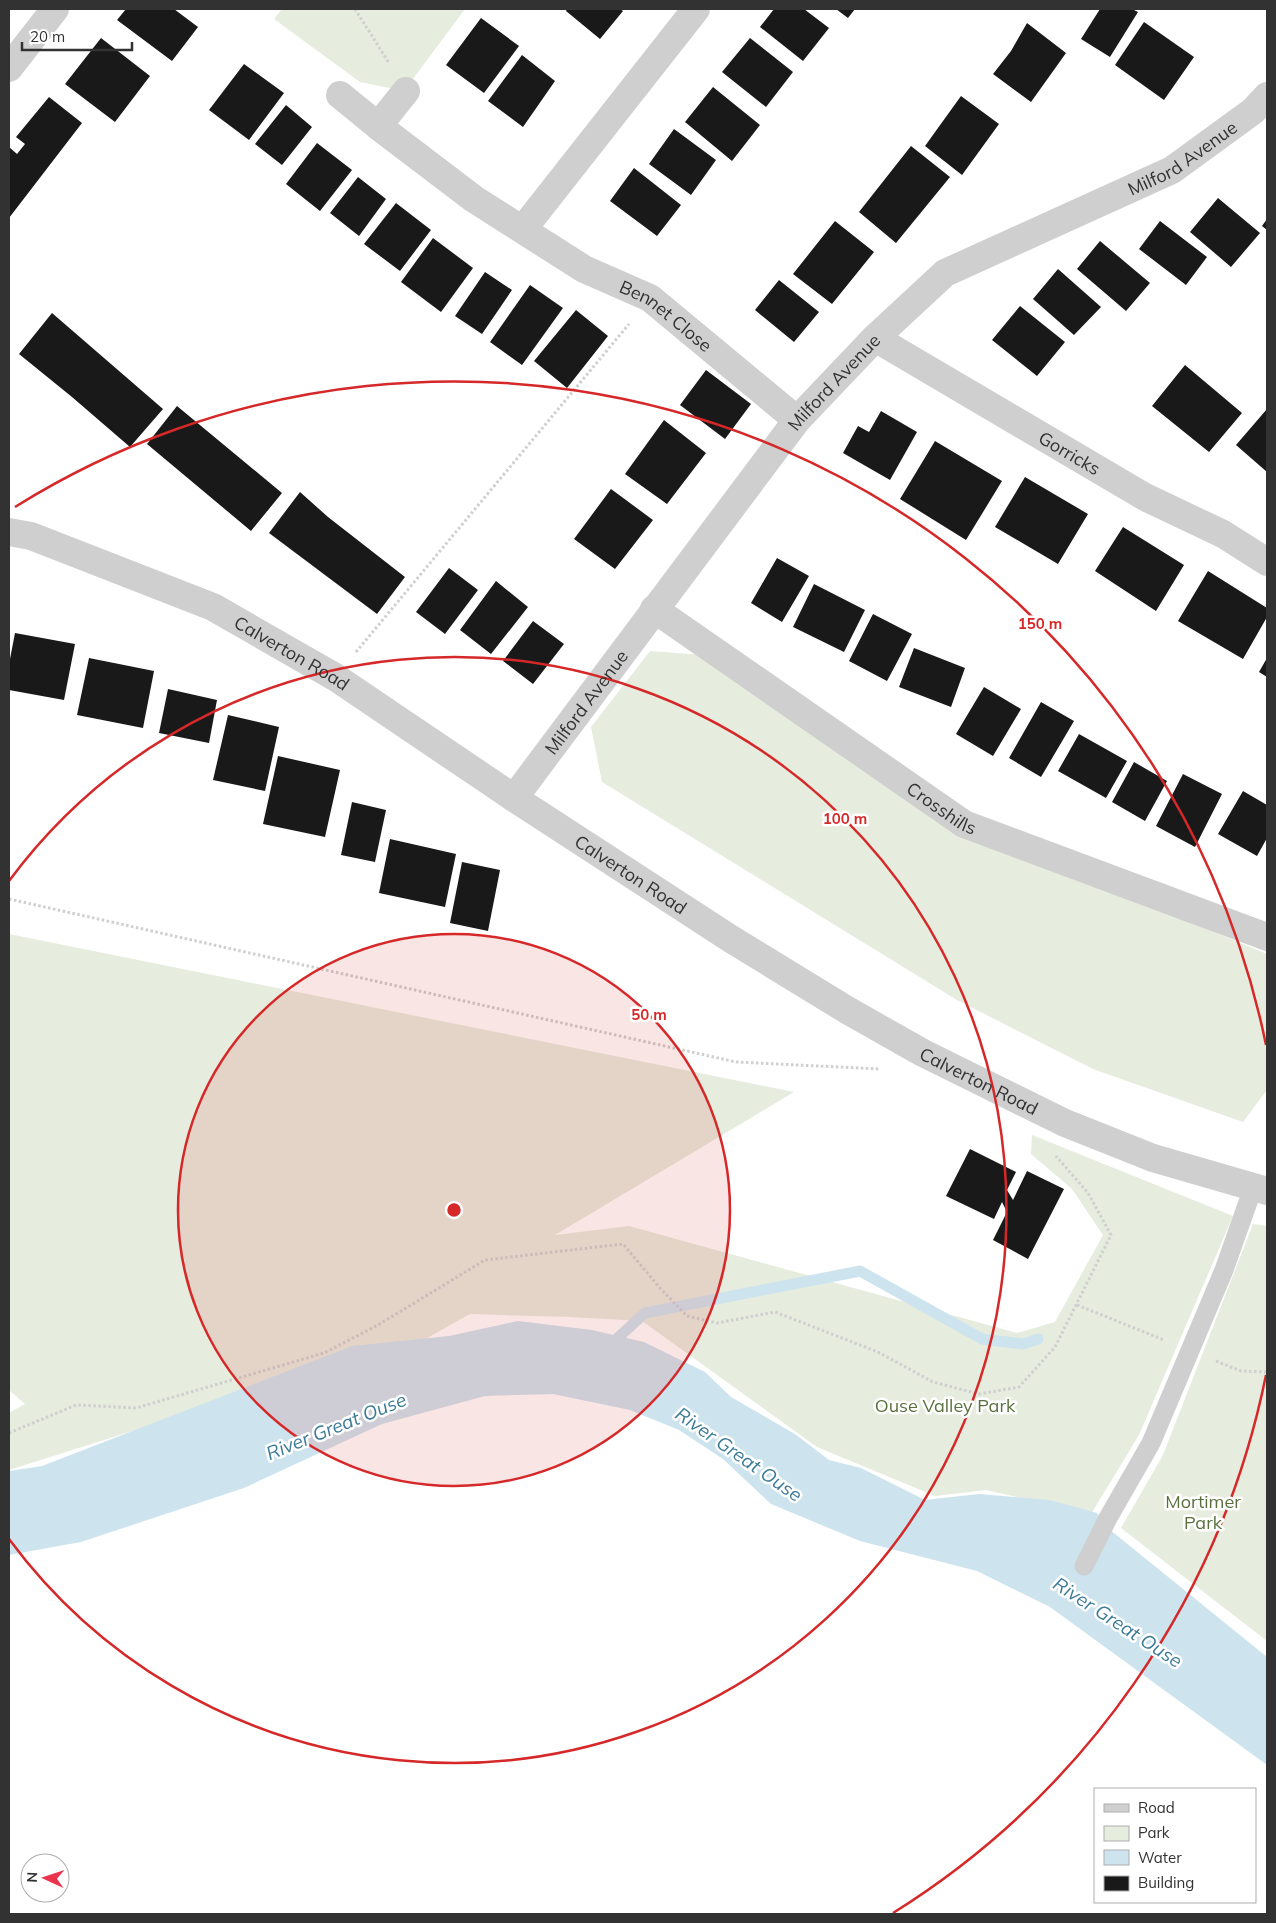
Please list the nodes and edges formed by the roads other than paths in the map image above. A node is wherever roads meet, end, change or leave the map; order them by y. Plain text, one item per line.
1 (56, 9) edge
2 (696, 9) edge
3 (9, 68) edge
4 (406, 91) road end
5 (340, 94) dead end
6 (1267, 96) edge
7 (378, 126) junction
8 (523, 229) junction
9 (875, 338) junction
10 (797, 420) junction
11 (9, 532) edge
12 (1267, 562) edge
13 (654, 609) junction
14 (514, 798) junction
15 (1267, 937) edge
16 (1260, 1190) edge
17 (1084, 1566) dead end

1 - 3 street
2 - 8 street
4 - 7 street
5 - 7 street, Bennet Close
6 - 9 street, Milford Avenue
7 - 8 street, Bennet Close
8 - 10 street, Bennet Close
9 - 10 street, Milford Avenue
9 - 12 street, Gorricks
10 - 13 street, Milford Avenue
11 - 14 street, Calverton Road
13 - 14 street, Milford Avenue
13 - 15 street, Crosshills
14 - 16 street, Calverton Road
16 - 17 lane

